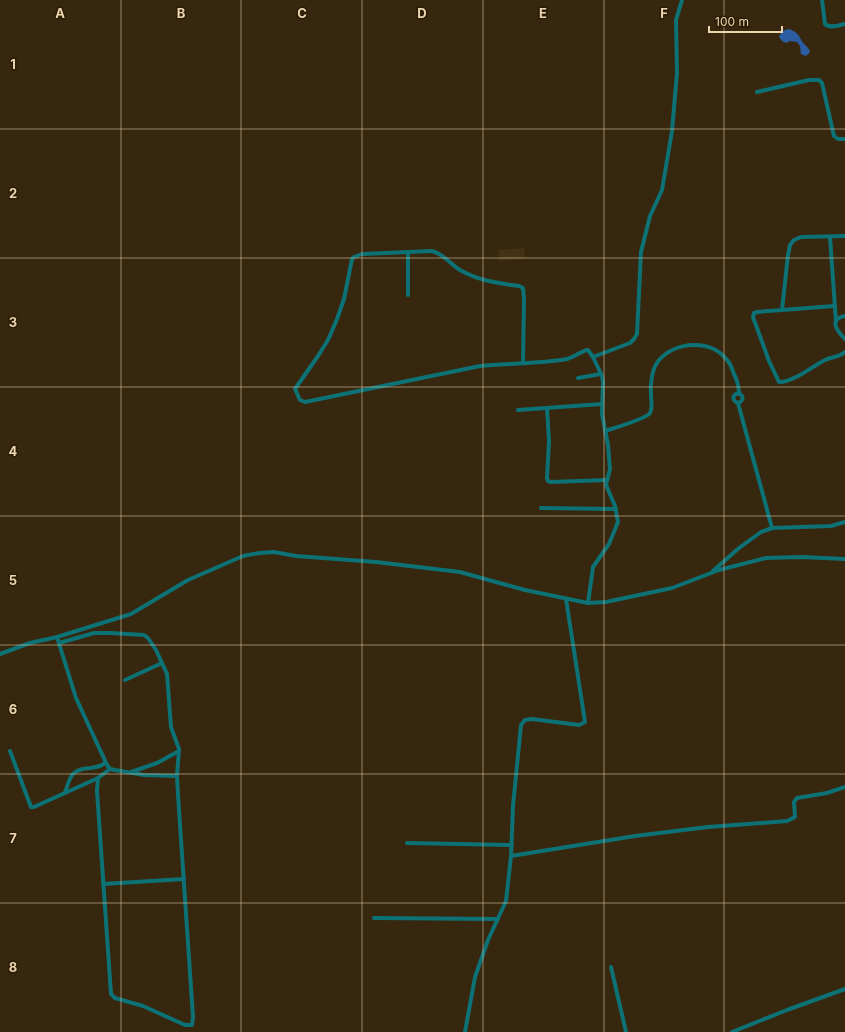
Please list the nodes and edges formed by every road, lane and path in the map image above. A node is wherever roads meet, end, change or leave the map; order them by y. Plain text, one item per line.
1 (682, 0) edge
2 (822, 0) edge
3 (845, 24) edge
4 (757, 92) dead end
5 (845, 139) edge
6 (845, 236) edge
7 (830, 237) junction
8 (408, 252) junction
9 (408, 295) dead end
10 (834, 306) junction
11 (782, 310) junction
12 (845, 316) edge
13 (836, 322) junction
14 (845, 339) edge
15 (845, 352) edge
16 (593, 357) junction
17 (522, 363) junction
18 (601, 374) junction
19 (578, 378) dead end
20 (602, 404) junction
21 (547, 408) junction
22 (518, 410) dead end
23 (605, 431) junction
24 (607, 480) junction
25 (541, 508) dead end
26 (616, 509) junction
27 (845, 522) edge
28 (772, 528) junction
29 (845, 559) edge
30 (709, 573) junction
31 (566, 599) junction
32 (588, 603) junction
33 (57, 637) junction
34 (60, 643) junction
35 (0, 654) edge
36 (162, 662) junction
37 (125, 680) dead end
38 (10, 751) dead end
39 (179, 751) junction
40 (105, 763) junction
41 (110, 768) junction
42 (128, 773) junction
43 (177, 776) junction
44 (98, 778) junction
45 (845, 787) edge
46 (65, 793) junction
47 (407, 843) dead end
48 (512, 845) junction
49 (511, 856) junction
50 (184, 879) junction
51 (103, 884) junction
52 (374, 918) dead end
53 (498, 919) junction
54 (611, 967) dead end
55 (845, 989) edge
56 (465, 1032) edge
57 (626, 1032) edge
58 (732, 1032) edge

1 - 16 street
2 - 3 street
4 - 5 street
6 - 7 street
7 - 10 street
7 - 11 street
8 - 9 street
8 - 17 street
8 - 17 street
10 - 11 street
10 - 13 street
11 - 15 street
12 - 13 street
13 - 14 street
16 - 17 street
16 - 18 street
18 - 19 street
18 - 20 street
20 - 21 street
20 - 23 street
21 - 22 street
21 - 24 street
23 - 24 street
23 - 28 street
24 - 26 street
25 - 26 street
26 - 32 street
27 - 28 street
28 - 30 street
29 - 30 street
30 - 32 street
31 - 32 street
31 - 33 street
31 - 48 street
33 - 34 street
33 - 35 street
34 - 36 street
34 - 40 street
36 - 37 street
36 - 39 street
38 - 46 street
39 - 42 street
39 - 43 street
40 - 41 street
40 - 46 street
41 - 42 street
41 - 44 street
42 - 43 street
43 - 50 street
44 - 46 street
44 - 51 street
45 - 49 street
47 - 48 street
48 - 49 street
49 - 53 street
50 - 51 street
50 - 51 street
52 - 53 street
53 - 56 street
54 - 57 street
55 - 58 street

